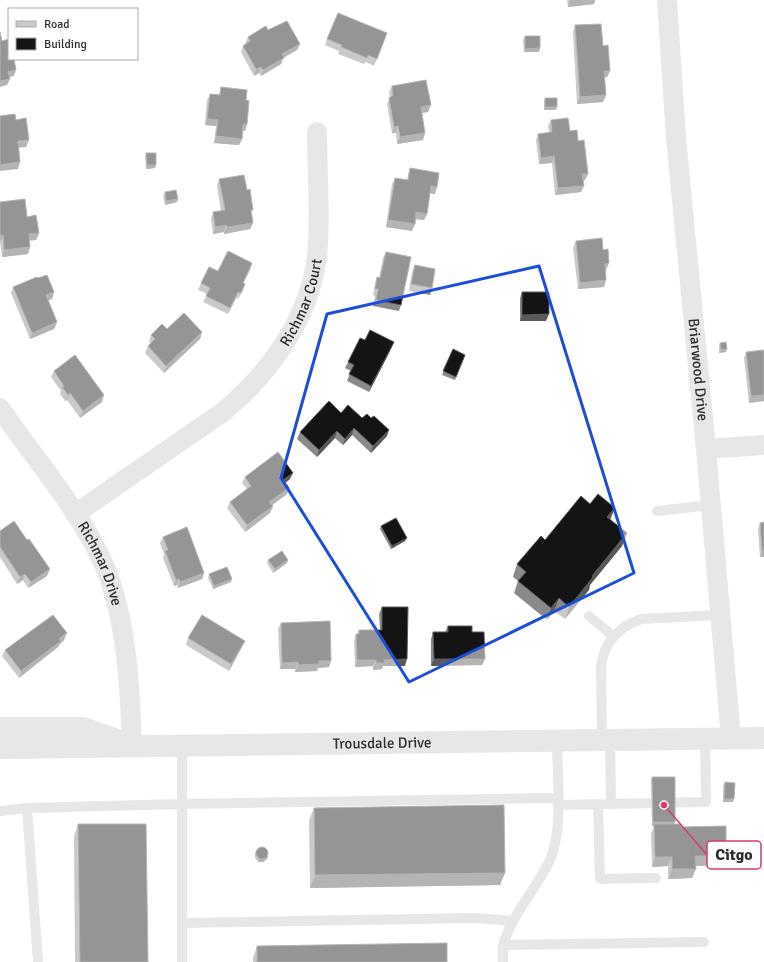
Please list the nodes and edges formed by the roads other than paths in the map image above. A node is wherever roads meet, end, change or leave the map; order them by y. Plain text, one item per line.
1 (667, 0) edge
2 (317, 132) dead end
3 (0, 408) edge
4 (764, 445) edge
5 (706, 449) junction
6 (711, 505) junction
7 (657, 511) dead end
8 (75, 514) junction
9 (720, 615) junction
10 (589, 616) dead end
11 (614, 636) junction
12 (0, 728) edge
13 (731, 738) junction
14 (764, 738) edge
15 (705, 739) junction
16 (606, 740) junction
17 (557, 741) junction
18 (132, 746) junction
19 (182, 747) junction
20 (0, 748) edge
21 (558, 802) junction
22 (182, 804) junction
23 (598, 804) junction
24 (611, 804) junction
25 (27, 808) junction
26 (0, 811) edge
27 (656, 878) dead end
28 (513, 922) junction
29 (182, 923) junction
30 (704, 942) dead end
31 (503, 945) junction
32 (38, 962) edge
33 (182, 962) edge
34 (503, 962) edge

1 - 5 street, Briarwood Drive
2 - 8 street, Richmar Court
3 - 8 street, Richmar Drive
4 - 5 street
5 - 6 street, Briarwood Drive
6 - 7 lane
6 - 9 street, Briarwood Drive
8 - 18 street, Richmar Drive
9 - 11 lane
9 - 13 street, Briarwood Drive
10 - 11 lane
11 - 16 lane
12 - 18 street
13 - 14 street, Trousdale Drive
13 - 15 street, Trousdale Drive
15 - 16 street, Trousdale Drive
15 - 24 lane
16 - 17 street, Trousdale Drive
16 - 24 lane
17 - 19 street, Trousdale Drive
17 - 21 lane
18 - 19 street, Trousdale Drive
18 - 20 street, Trousdale Drive
19 - 22 lane
21 - 22 lane
21 - 23 lane
21 - 28 lane
22 - 25 lane
22 - 29 lane
23 - 24 lane
23 - 27 lane
25 - 26 lane
25 - 32 lane
28 - 29 lane
28 - 31 lane
29 - 33 lane
30 - 31 lane
31 - 34 lane

